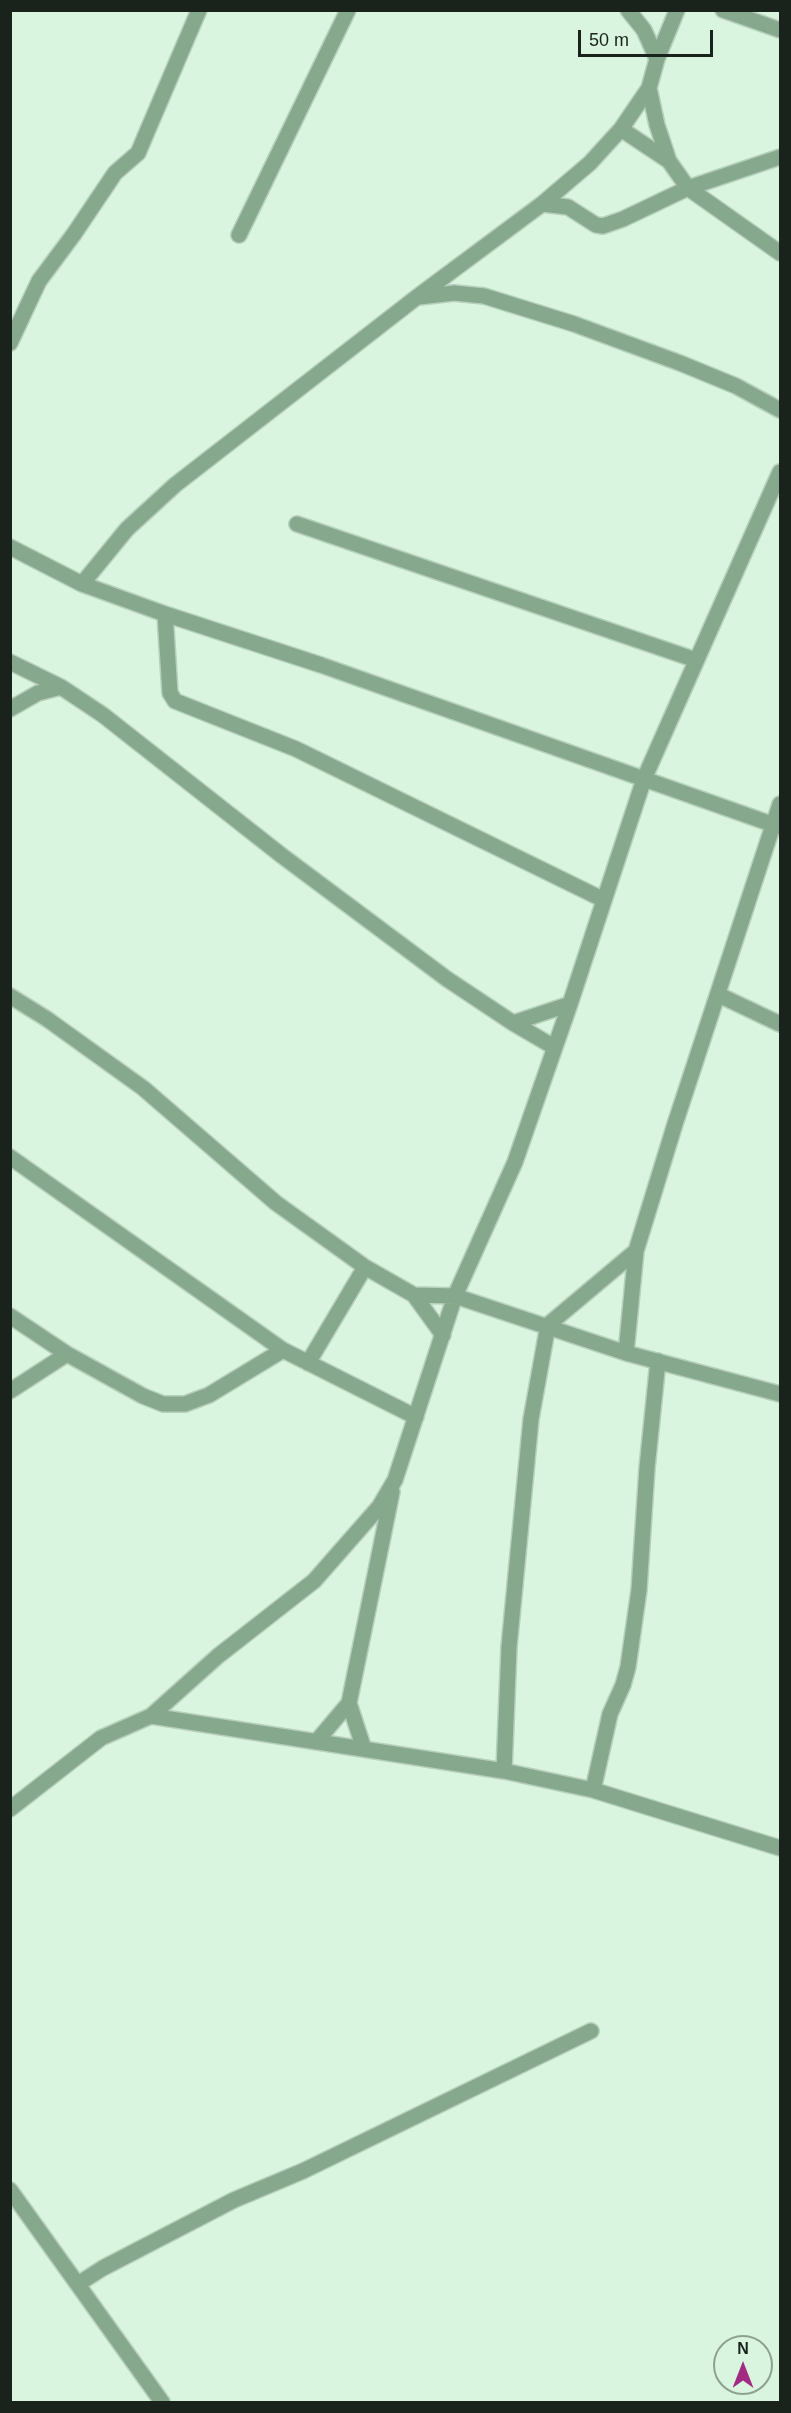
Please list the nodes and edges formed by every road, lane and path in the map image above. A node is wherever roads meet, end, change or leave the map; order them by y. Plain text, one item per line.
1 (199, 10) edge
2 (348, 10) edge
3 (628, 10) edge
4 (677, 10) edge
5 (723, 10) edge
6 (780, 30) edge
7 (657, 59) junction
8 (649, 88) junction
9 (621, 129) junction
10 (780, 157) edge
11 (669, 160) junction
12 (688, 188) junction
13 (542, 204) junction
14 (239, 235) dead end
15 (780, 253) edge
16 (417, 297) junction
17 (10, 343) edge
18 (780, 410) edge
19 (780, 472) edge
20 (297, 524) dead end
21 (15, 554) edge
22 (82, 584) junction
23 (165, 614) junction
24 (696, 660) junction
25 (10, 662) edge
26 (61, 687) junction
27 (10, 709) edge
28 (644, 779) junction
29 (780, 804) edge
30 (777, 825) edge
31 (604, 900) junction
32 (718, 995) junction
33 (10, 996) edge
34 (570, 1004) junction
35 (513, 1023) junction
36 (780, 1024) edge
37 (554, 1047) junction
38 (10, 1157) edge
39 (636, 1251) junction
40 (365, 1267) junction
41 (414, 1295) junction
42 (455, 1296) junction
43 (10, 1316) edge
44 (548, 1325) junction
45 (443, 1335) junction
46 (283, 1350) junction
47 (626, 1353) junction
48 (67, 1354) junction
49 (658, 1361) junction
50 (308, 1363) junction
51 (10, 1391) edge
52 (780, 1394) edge
53 (416, 1417) junction
54 (395, 1480) junction
55 (349, 1703) junction
56 (151, 1716) junction
57 (316, 1742) junction
58 (364, 1749) junction
59 (504, 1771) junction
60 (593, 1790) junction
61 (10, 1809) edge
62 (780, 1848) edge
63 (591, 2031) dead end
64 (10, 2190) edge
65 (78, 2284) junction
66 (162, 2403) edge

1 - 17 street
2 - 14 street
3 - 7 street
4 - 7 street
5 - 6 street
7 - 8 street
8 - 9 street
8 - 11 street
9 - 11 street
9 - 13 street
10 - 12 street
11 - 12 street
12 - 13 street
12 - 15 street
13 - 16 street
16 - 18 street
16 - 22 street
19 - 24 street
20 - 24 street
21 - 22 street
22 - 23 street
23 - 28 street
23 - 31 street
24 - 28 street
25 - 26 street
26 - 27 street
26 - 35 street
28 - 30 street
28 - 31 street
29 - 30 street
30 - 32 street
31 - 34 street
32 - 36 street
32 - 39 street
33 - 40 street
34 - 35 street
34 - 37 street
35 - 37 street
37 - 42 street
38 - 46 street
39 - 44 street
39 - 47 street
40 - 41 street
40 - 50 street
41 - 42 street
41 - 45 street
42 - 44 street
42 - 45 street
43 - 48 street
44 - 47 street
44 - 59 street
45 - 53 street
46 - 48 street
46 - 50 street
47 - 49 street
48 - 51 street
49 - 52 street
49 - 60 street
50 - 53 street
53 - 54 street
54 - 55 street
54 - 56 street
55 - 57 street
55 - 58 street
56 - 57 street
56 - 61 street
57 - 58 street
58 - 59 street
59 - 60 street
60 - 62 street
63 - 65 street
64 - 65 street
65 - 66 street

